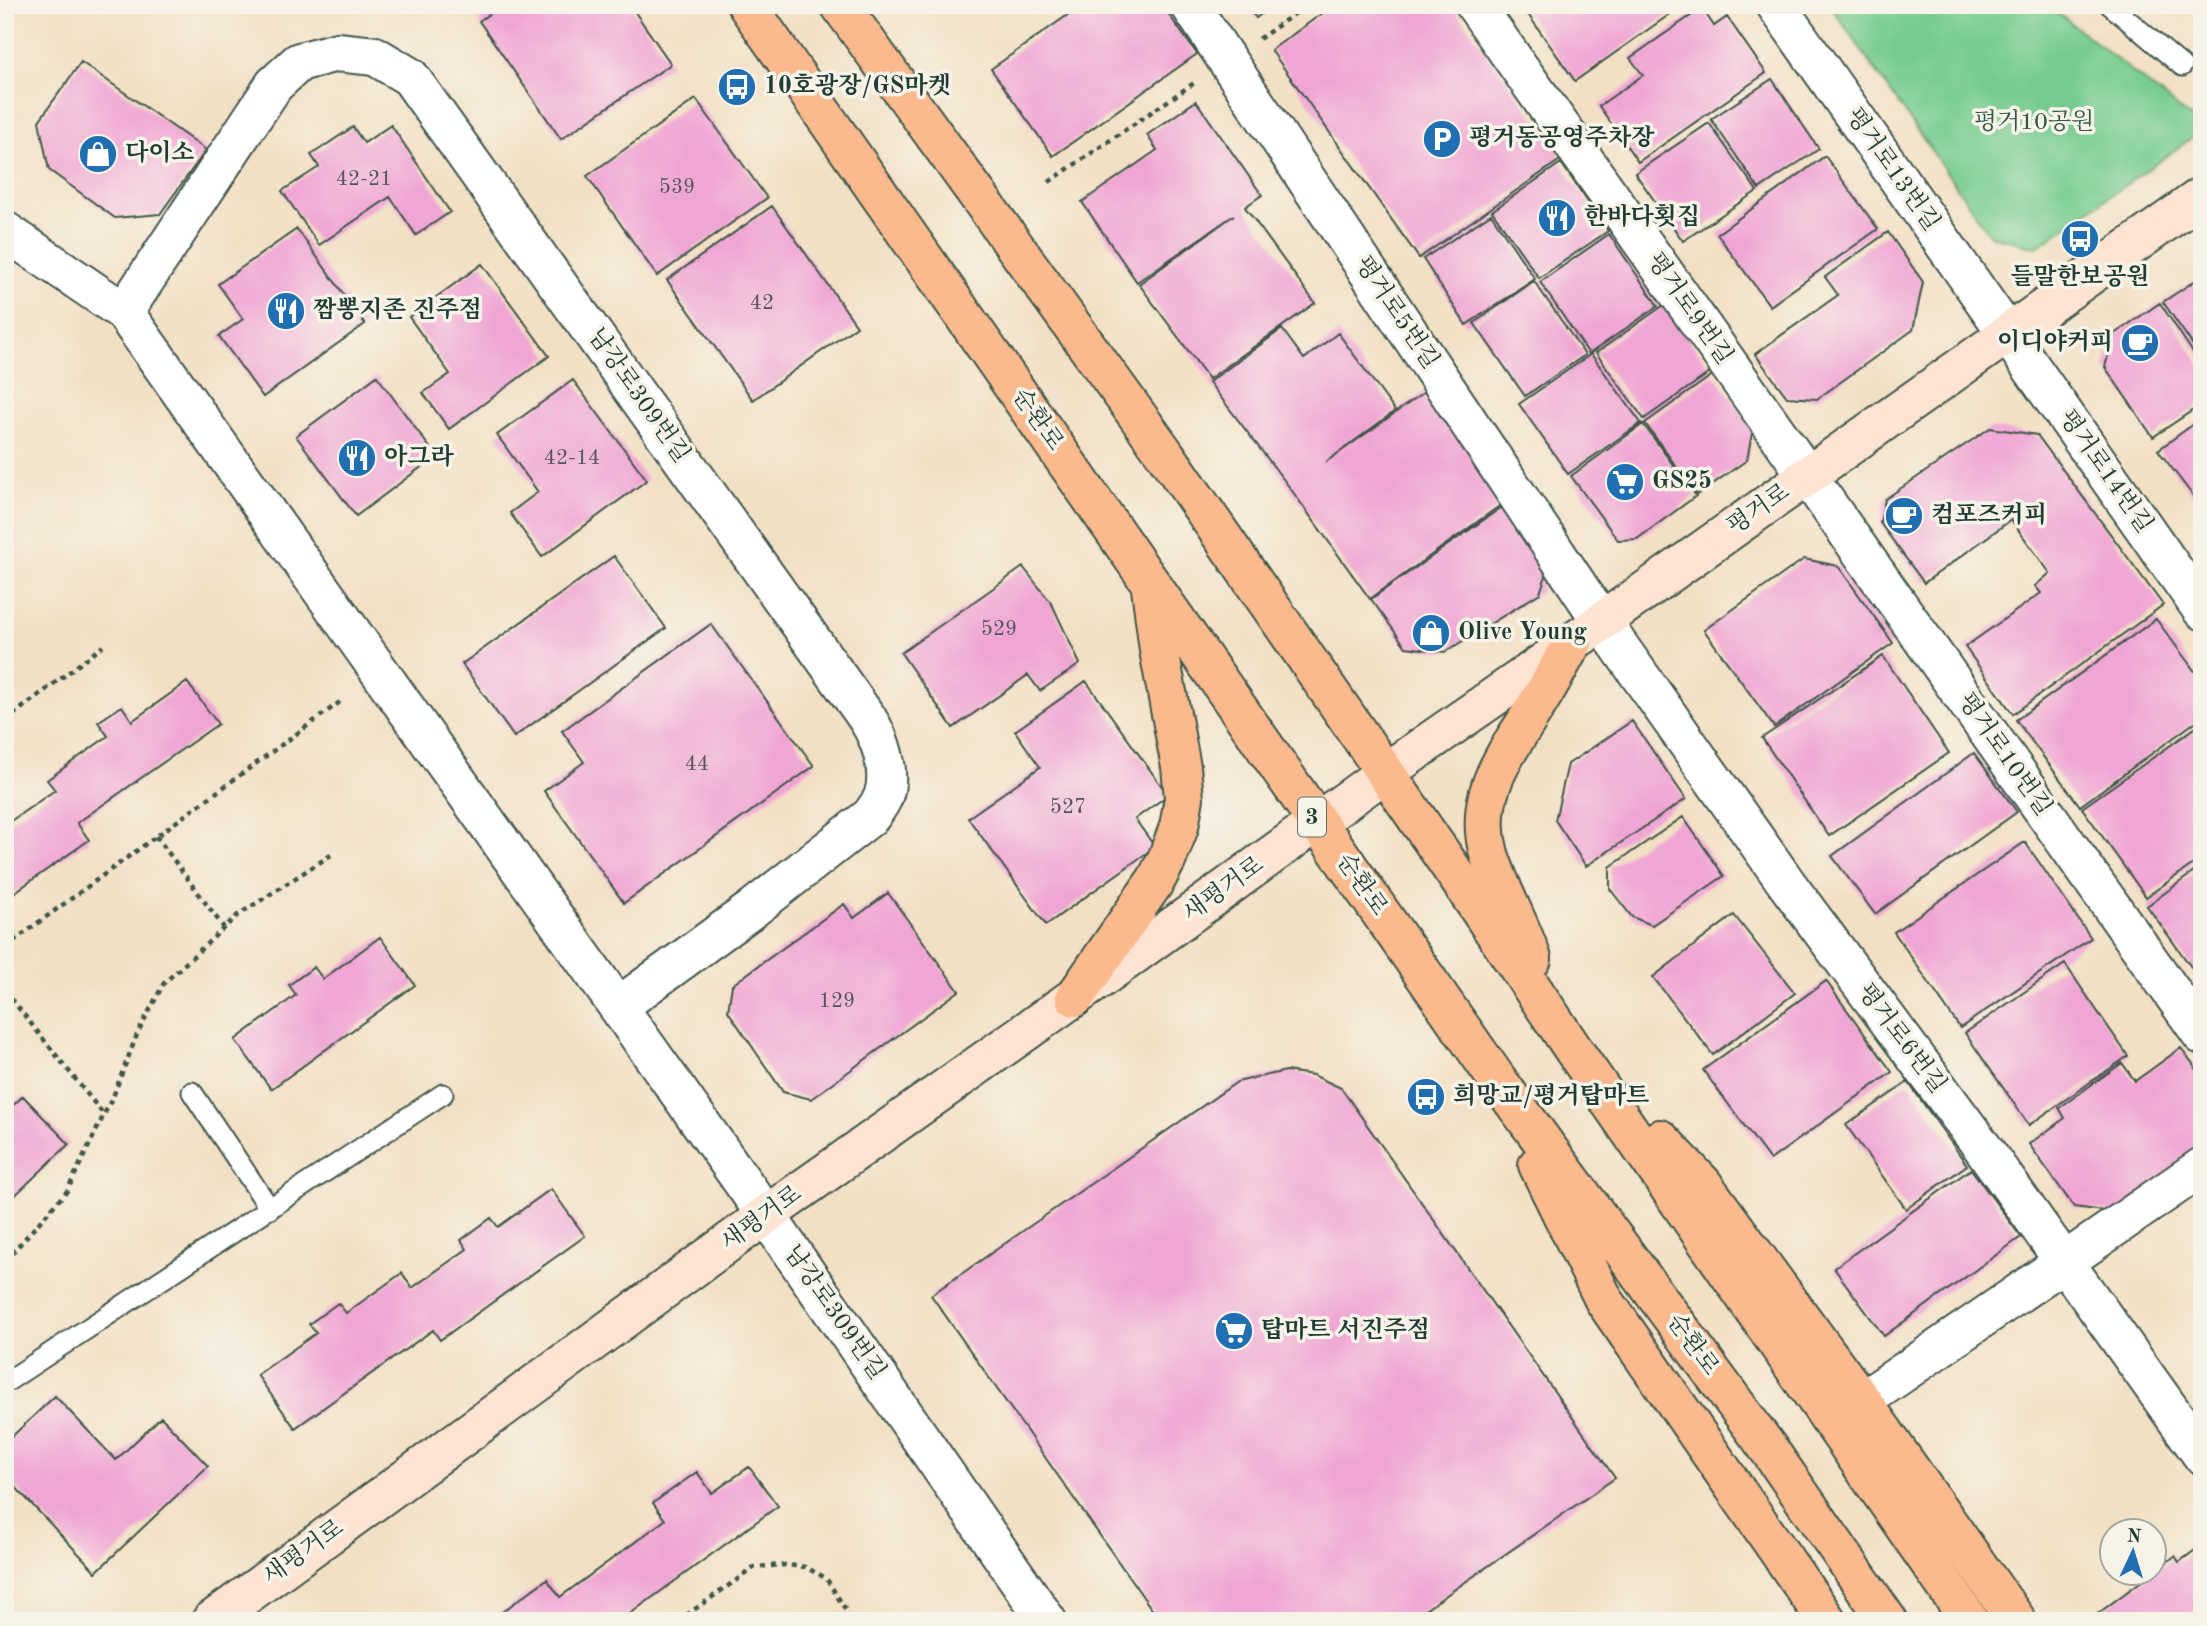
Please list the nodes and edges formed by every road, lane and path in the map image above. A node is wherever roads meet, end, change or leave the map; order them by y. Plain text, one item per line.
1 (747, 5) edge
2 (840, 5) edge
3 (1190, 5) edge
4 (1307, 5) edge
5 (1475, 5) edge
6 (1776, 5) edge
7 (2110, 5) edge
8 (1227, 61) junction
9 (2182, 66) dead end
10 (1049, 181) dead end
11 (2202, 196) edge
12 (5, 231) edge
13 (124, 312) junction
14 (2008, 334) junction
15 (1807, 476) junction
16 (1150, 583) junction
17 (2202, 610) edge
18 (1587, 632) junction
19 (103, 646) dead end
20 (340, 702) dead end
21 (5, 721) edge
22 (1385, 772) junction
23 (1317, 823) junction
24 (156, 836) junction
25 (331, 855) dead end
26 (224, 928) junction
27 (5, 947) edge
28 (5, 991) edge
29 (1075, 997) junction
30 (619, 1006) junction
31 (1545, 1008) junction
32 (2202, 1035) edge
33 (1573, 1049) junction
34 (1496, 1078) junction
35 (192, 1092) dead end
36 (443, 1094) dead end
37 (104, 1115) junction
38 (2202, 1167) edge
39 (270, 1209) junction
40 (766, 1215) junction
41 (5, 1261) edge
42 (2063, 1263) junction
43 (5, 1383) edge
44 (1862, 1401) junction
45 (2202, 1455) edge
46 (211, 1621) edge
47 (678, 1621) edge
48 (846, 1621) edge
49 (1047, 1621) edge
50 (1827, 1621) edge
51 (1888, 1621) edge
52 (1970, 1621) edge
53 (2017, 1621) edge

1 - 16 main road, 순환로 / 3
2 - 22 main road
3 - 8 street, 평거로5번길
4 - 8 path
5 - 15 street, 평거로9번길
6 - 14 street, 평거로13번길
7 - 9 lane
8 - 10 path
8 - 18 street, 평거로5번길
11 - 14 street, 평거로
12 - 13 street, 남강로309번길
13 - 30 street, 남강로309번길
13 - 30 street, 남강로309번길
14 - 15 street, 평거로
14 - 17 street, 평거로14번길
15 - 18 street, 평거로
15 - 32 street, 평거로10번길
16 - 23 main road, 순환로 / 3
16 - 29 main road
18 - 22 street, 평거로
18 - 31 main road
18 - 42 street, 평거로6번길
19 - 21 path
20 - 24 path
22 - 23 street, 평거로
22 - 31 main road
23 - 29 street, 새평거로
23 - 34 main road, 순환로 / 3
24 - 26 path
24 - 27 path
25 - 26 path
26 - 37 path
28 - 37 path
29 - 40 street, 새평거로
30 - 40 street, 남강로309번길
31 - 33 main road
33 - 44 main road
33 - 52 main road
34 - 50 main road
34 - 51 main road, 순환로 / 3
35 - 39 lane
36 - 39 lane
37 - 41 path
38 - 42 street
39 - 43 lane
40 - 46 street, 새평거로
40 - 49 street, 남강로309번길
42 - 44 street
42 - 45 street, 평거로6번길
44 - 53 main road
47 - 48 path

